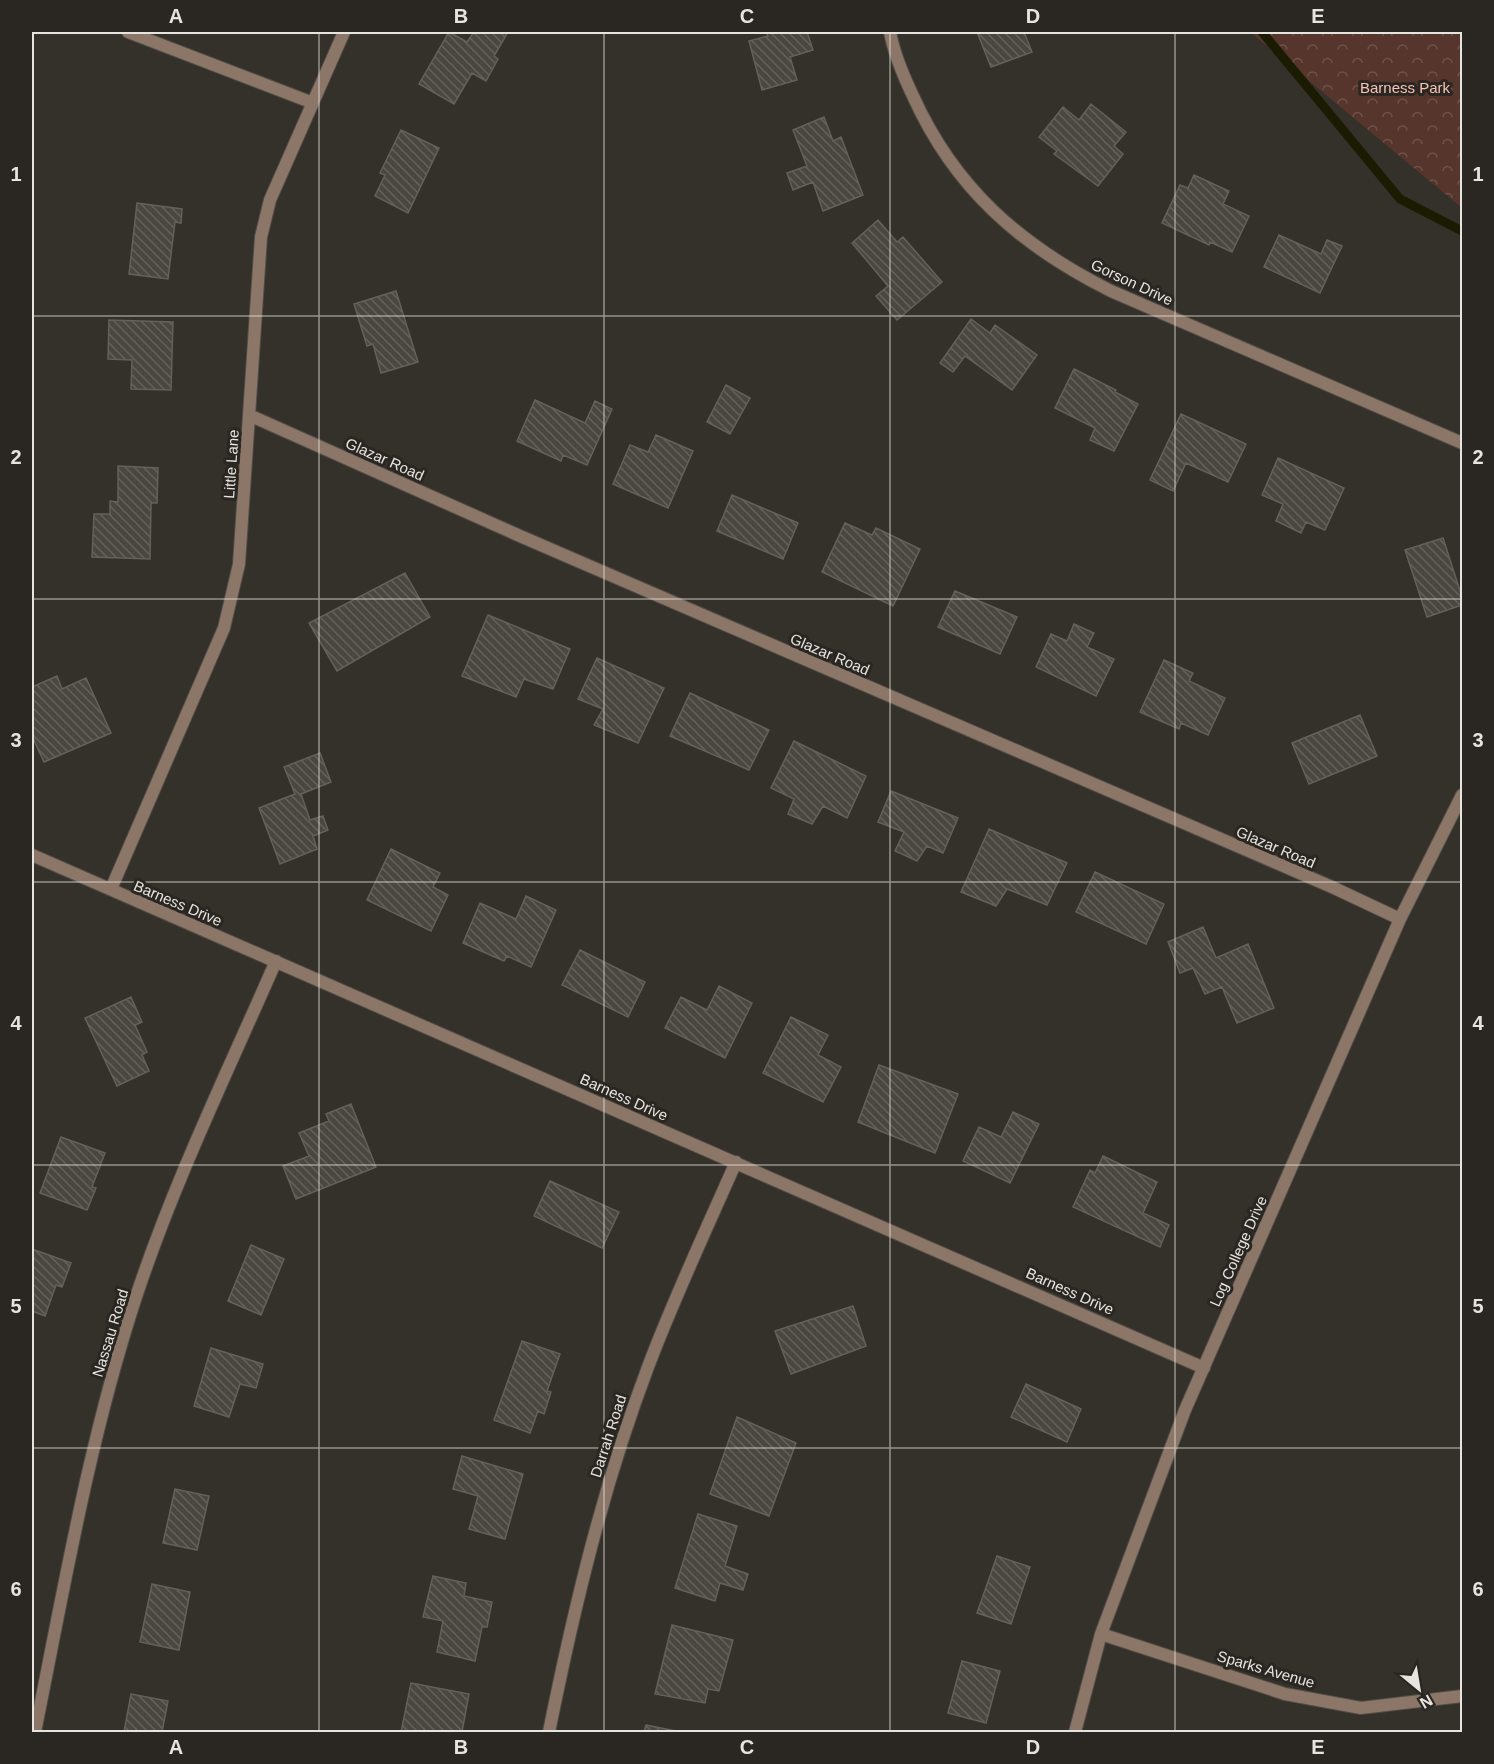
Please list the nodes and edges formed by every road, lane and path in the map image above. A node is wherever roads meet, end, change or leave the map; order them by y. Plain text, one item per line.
1 (128, 32) edge
2 (344, 32) edge
3 (890, 32) edge
4 (313, 103) junction
5 (249, 415) junction
6 (1462, 443) edge
7 (1462, 795) edge
8 (32, 855) edge
9 (111, 890) junction
10 (1400, 919) junction
11 (276, 961) junction
12 (736, 1162) junction
13 (1204, 1368) junction
14 (1101, 1634) junction
15 (1462, 1696) edge
16 (35, 1732) edge
17 (549, 1732) edge
18 (1075, 1732) edge

1 - 4 street
2 - 4 street, Little Lane
3 - 6 street, Gorson Drive
4 - 5 street, Little Lane
5 - 9 street, Little Lane
5 - 10 street, Glazar Road
7 - 10 street, Log College Drive
8 - 9 street, Barness Drive
9 - 11 street, Barness Drive
10 - 13 street, Log College Drive
11 - 12 street, Barness Drive
11 - 16 street, Nassau Road
12 - 13 street, Barness Drive
12 - 17 street, Darrah Road
13 - 14 street, Log College Drive
14 - 15 street, Sparks Avenue
14 - 18 street, Log College Drive

